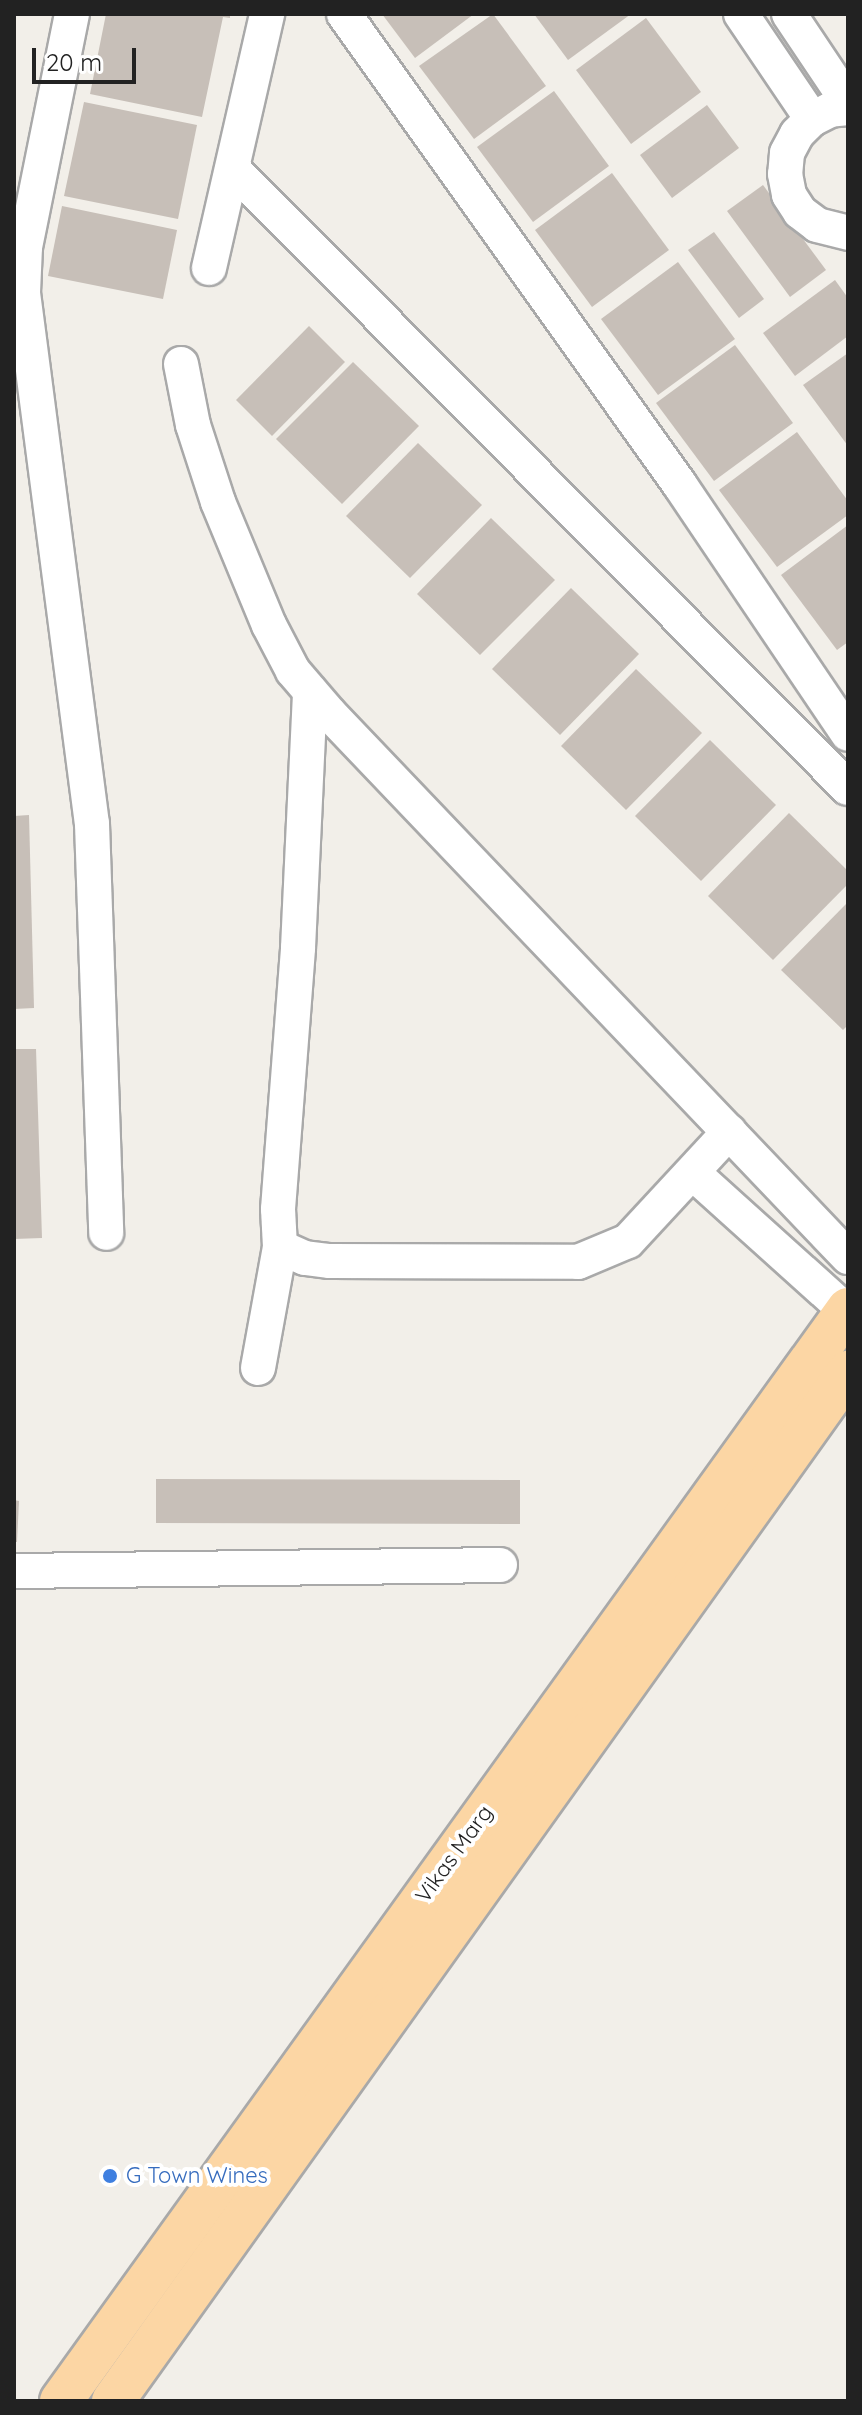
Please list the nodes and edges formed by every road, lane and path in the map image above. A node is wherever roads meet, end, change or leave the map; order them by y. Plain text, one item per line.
1 (72, 14) edge
2 (267, 14) edge
3 (344, 14) edge
4 (741, 14) edge
5 (789, 14) edge
6 (848, 105) edge
7 (812, 119) junction
8 (234, 170) junction
9 (848, 233) edge
10 (209, 268) dead end
11 (181, 364) dead end
12 (310, 691) junction
13 (848, 734) edge
14 (848, 788) edge
15 (729, 1132) junction
16 (694, 1174) junction
17 (106, 1233) dead end
18 (280, 1247) junction
19 (848, 1257) edge
20 (847, 1310) edge
21 (258, 1368) dead end
22 (848, 1372) edge
23 (500, 1565) dead end
24 (14, 1571) edge
25 (61, 2401) edge
26 (113, 2401) edge

1 - 17 street
2 - 8 street
3 - 13 street
4 - 7 street
5 - 6 street
6 - 7 street
7 - 9 street
8 - 10 street
8 - 14 street
11 - 12 street
12 - 15 street
12 - 18 street
15 - 16 street
15 - 19 street
16 - 18 street
16 - 20 street
18 - 21 street
20 - 25 main road, Vikas Marg
22 - 26 main road, Vikas Marg
23 - 24 street

